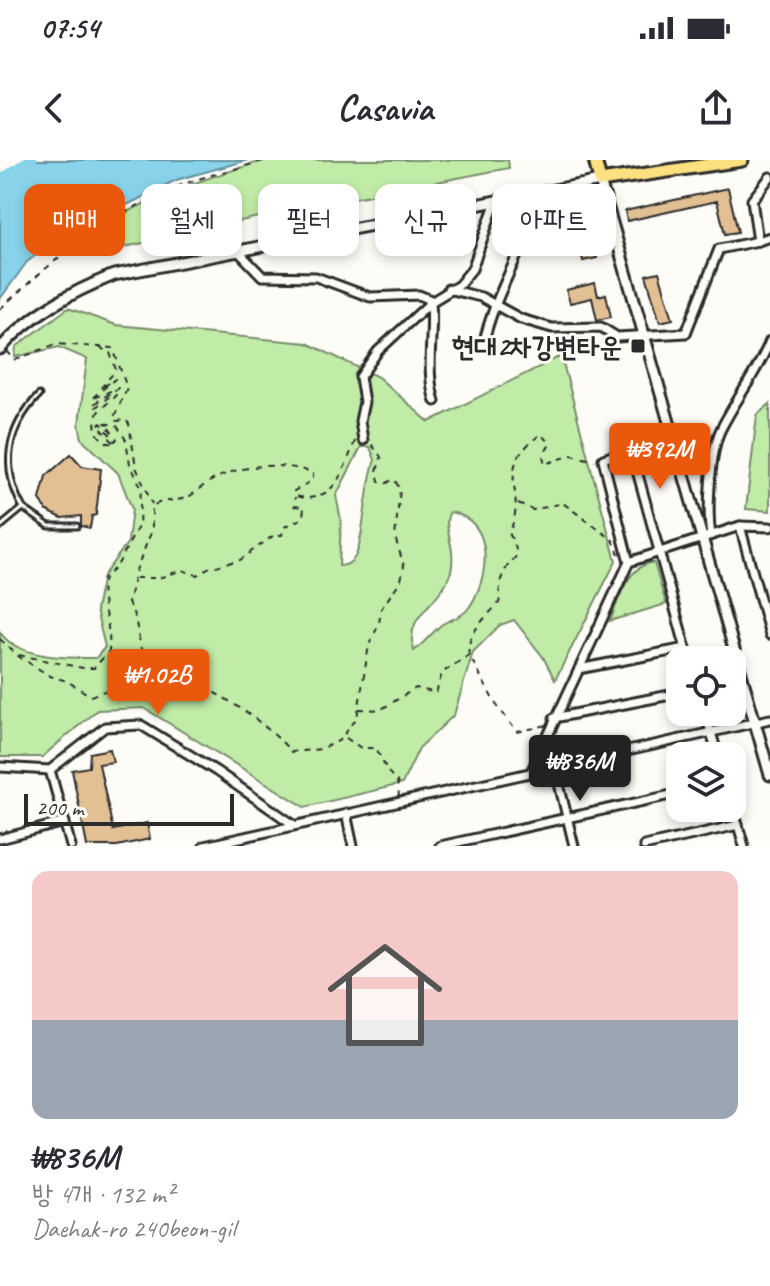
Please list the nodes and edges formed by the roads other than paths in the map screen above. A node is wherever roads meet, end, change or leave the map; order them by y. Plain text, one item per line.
1 (742, 160) edge
2 (595, 161) edge
3 (770, 177) edge
4 (600, 181) junction
5 (585, 184) edge
6 (492, 202) edge
7 (492, 212) edge
8 (770, 237) edge
9 (758, 241) junction
10 (242, 250) edge
11 (242, 255) edge
12 (212, 256) edge
13 (518, 256) edge
14 (448, 289) junction
15 (431, 301) junction
16 (497, 304) junction
17 (643, 336) junction
18 (770, 341) edge
19 (483, 346) dead end
20 (1, 348) edge
21 (39, 395) dead end
22 (435, 401) dead end
23 (672, 436) junction
24 (363, 440) road end
25 (631, 449) junction
26 (23, 508) junction
27 (77, 526) dead end
28 (740, 526) junction
29 (0, 527) edge
30 (770, 527) edge
31 (711, 535) junction
32 (700, 540) junction
33 (663, 554) junction
34 (628, 560) junction
35 (770, 635) edge
36 (686, 646) edge
37 (666, 652) edge
38 (579, 669) junction
39 (666, 696) edge
40 (770, 719) edge
41 (552, 722) junction
42 (755, 723) junction
43 (710, 726) edge
44 (712, 733) junction
45 (714, 742) edge
46 (0, 767) edge
47 (555, 767) junction
48 (50, 770) junction
49 (531, 772) junction
50 (770, 775) edge
51 (666, 796) edge
52 (346, 813) junction
53 (568, 818) junction
54 (65, 822) junction
55 (737, 822) edge
56 (294, 825) junction
57 (738, 825) junction
58 (0, 839) edge
59 (71, 846) edge
60 (204, 846) edge
61 (353, 846) edge
62 (440, 846) edge
63 (574, 846) edge
64 (644, 846) edge
65 (744, 846) edge

1 - 4 main road
2 - 4 main road
3 - 9 street
4 - 5 main road
4 - 17 main road
6 - 10 main road
7 - 14 street
8 - 9 street
9 - 17 street
11 - 15 street
12 - 20 main road
13 - 16 street
14 - 15 street
14 - 16 street
15 - 22 street
15 - 24 street
16 - 17 street
16 - 19 street
17 - 23 main road
18 - 31 street
21 - 26 lane
23 - 25 street
23 - 32 main road
25 - 33 street
25 - 34 street
26 - 27 lane
26 - 29 lane
28 - 30 street
28 - 31 street
28 - 35 street
31 - 32 street
32 - 33 street
32 - 42 main road
33 - 34 street
33 - 36 street
34 - 38 street
37 - 38 street
38 - 41 street
39 - 41 street
40 - 42 street
41 - 49 street
42 - 44 street
42 - 50 main road
43 - 44 street
44 - 45 street
44 - 47 street
46 - 48 street
47 - 49 street
47 - 53 street
48 - 54 street
48 - 56 street
49 - 52 street
51 - 53 street
52 - 56 street
52 - 61 street
53 - 62 street
53 - 63 street
54 - 58 street
54 - 59 street
55 - 57 street
56 - 60 street
57 - 64 street
57 - 65 street

